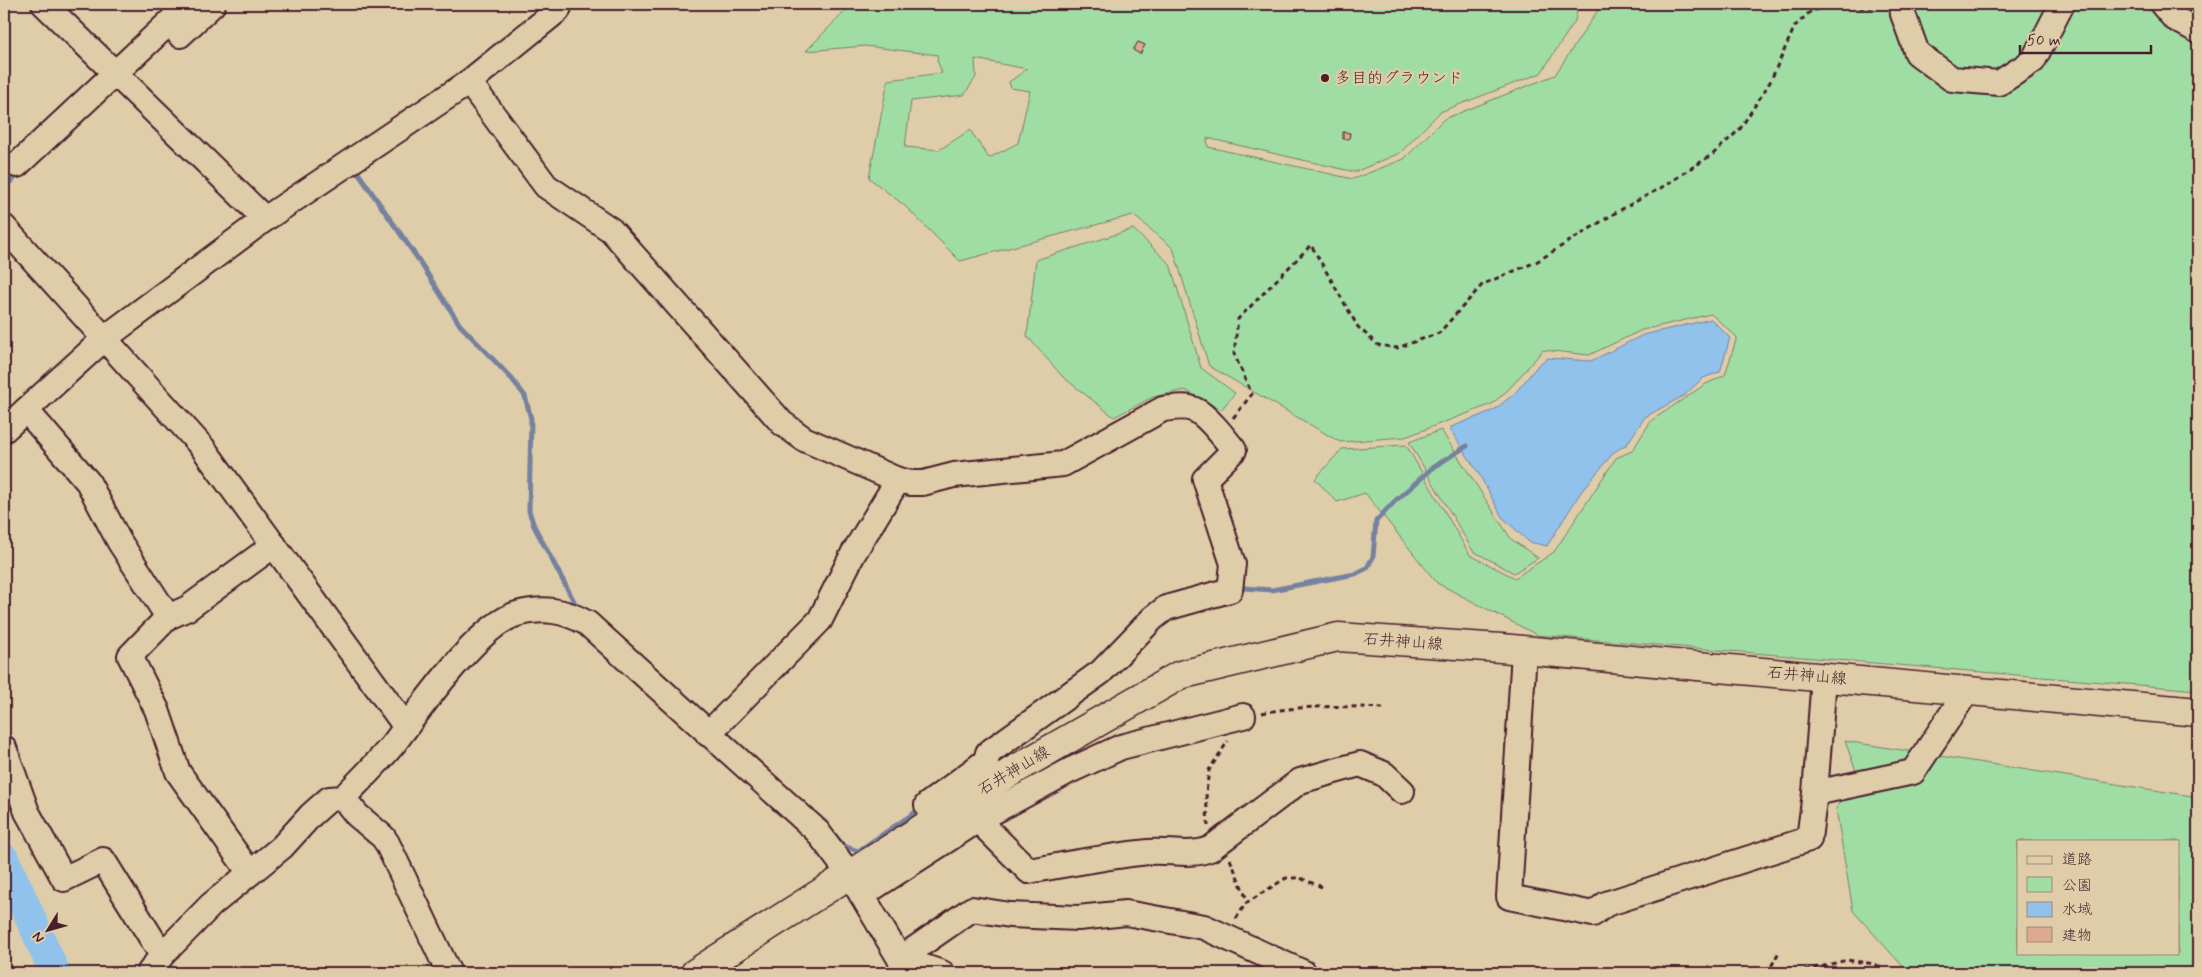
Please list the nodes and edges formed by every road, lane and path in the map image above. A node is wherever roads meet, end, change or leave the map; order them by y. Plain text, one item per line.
1 (44, 4) edge
2 (189, 4) edge
3 (213, 4) edge
4 (560, 4) edge
5 (2062, 4) edge
6 (2162, 4) edge
7 (1902, 9) edge
8 (2198, 31) edge
9 (122, 78) junction
10 (469, 82) junction
11 (17, 165) dead end
12 (265, 219) junction
13 (4, 226) edge
14 (105, 338) junction
15 (26, 410) junction
16 (4, 430) edge
17 (1220, 433) junction
18 (898, 480) junction
19 (274, 545) junction
20 (168, 617) junction
21 (1524, 651) junction
22 (1824, 678) junction
23 (438, 686) junction
24 (1967, 691) junction
25 (384, 696) junction
26 (1384, 708) dead end
27 (2198, 712) edge
28 (1243, 716) junction
29 (406, 727) junction
30 (712, 730) junction
31 (4, 748) edge
32 (1402, 791) dead end
33 (1815, 793) junction
34 (343, 798) junction
35 (936, 819) junction
36 (978, 820) junction
37 (1218, 851) junction
38 (250, 873) junction
39 (856, 885) junction
40 (1322, 888) dead end
41 (1248, 902) junction
42 (1225, 937) junction
43 (1780, 950) dead end
44 (900, 959) junction
45 (155, 964) edge
46 (450, 973) edge
47 (695, 973) edge
48 (942, 973) edge
49 (1304, 973) edge
50 (1778, 973) edge
51 (1796, 973) edge
52 (1888, 973) edge

1 - 9 street
2 - 9 street
3 - 9 street
4 - 10 street
5 - 7 street
6 - 8 street
7 - 17 path
9 - 11 street
9 - 12 street
10 - 12 street
10 - 18 street
12 - 14 street
13 - 14 street
14 - 15 street
14 - 19 street
15 - 16 street
15 - 20 street
17 - 18 street
17 - 35 street
18 - 30 street
19 - 20 street
19 - 25 street
20 - 38 street
21 - 22 main road, 石井神山線
21 - 33 street
21 - 35 main road, 石井神山線
22 - 24 main road, 石井神山線
22 - 33 street
23 - 25 street
23 - 29 street
23 - 30 street
24 - 27 main road, 石井神山線
24 - 33 street
25 - 29 street
26 - 28 path
28 - 36 street
28 - 37 path
29 - 34 street
30 - 39 street
31 - 45 street
32 - 37 street
34 - 38 street
34 - 46 street
35 - 39 main road, 石井神山線
36 - 37 street
36 - 39 street
37 - 41 path
38 - 45 street
39 - 44 street
39 - 47 main road, 石井神山線
40 - 41 path
41 - 42 path
42 - 44 street
42 - 49 street
43 - 50 path
44 - 48 street
51 - 52 path

